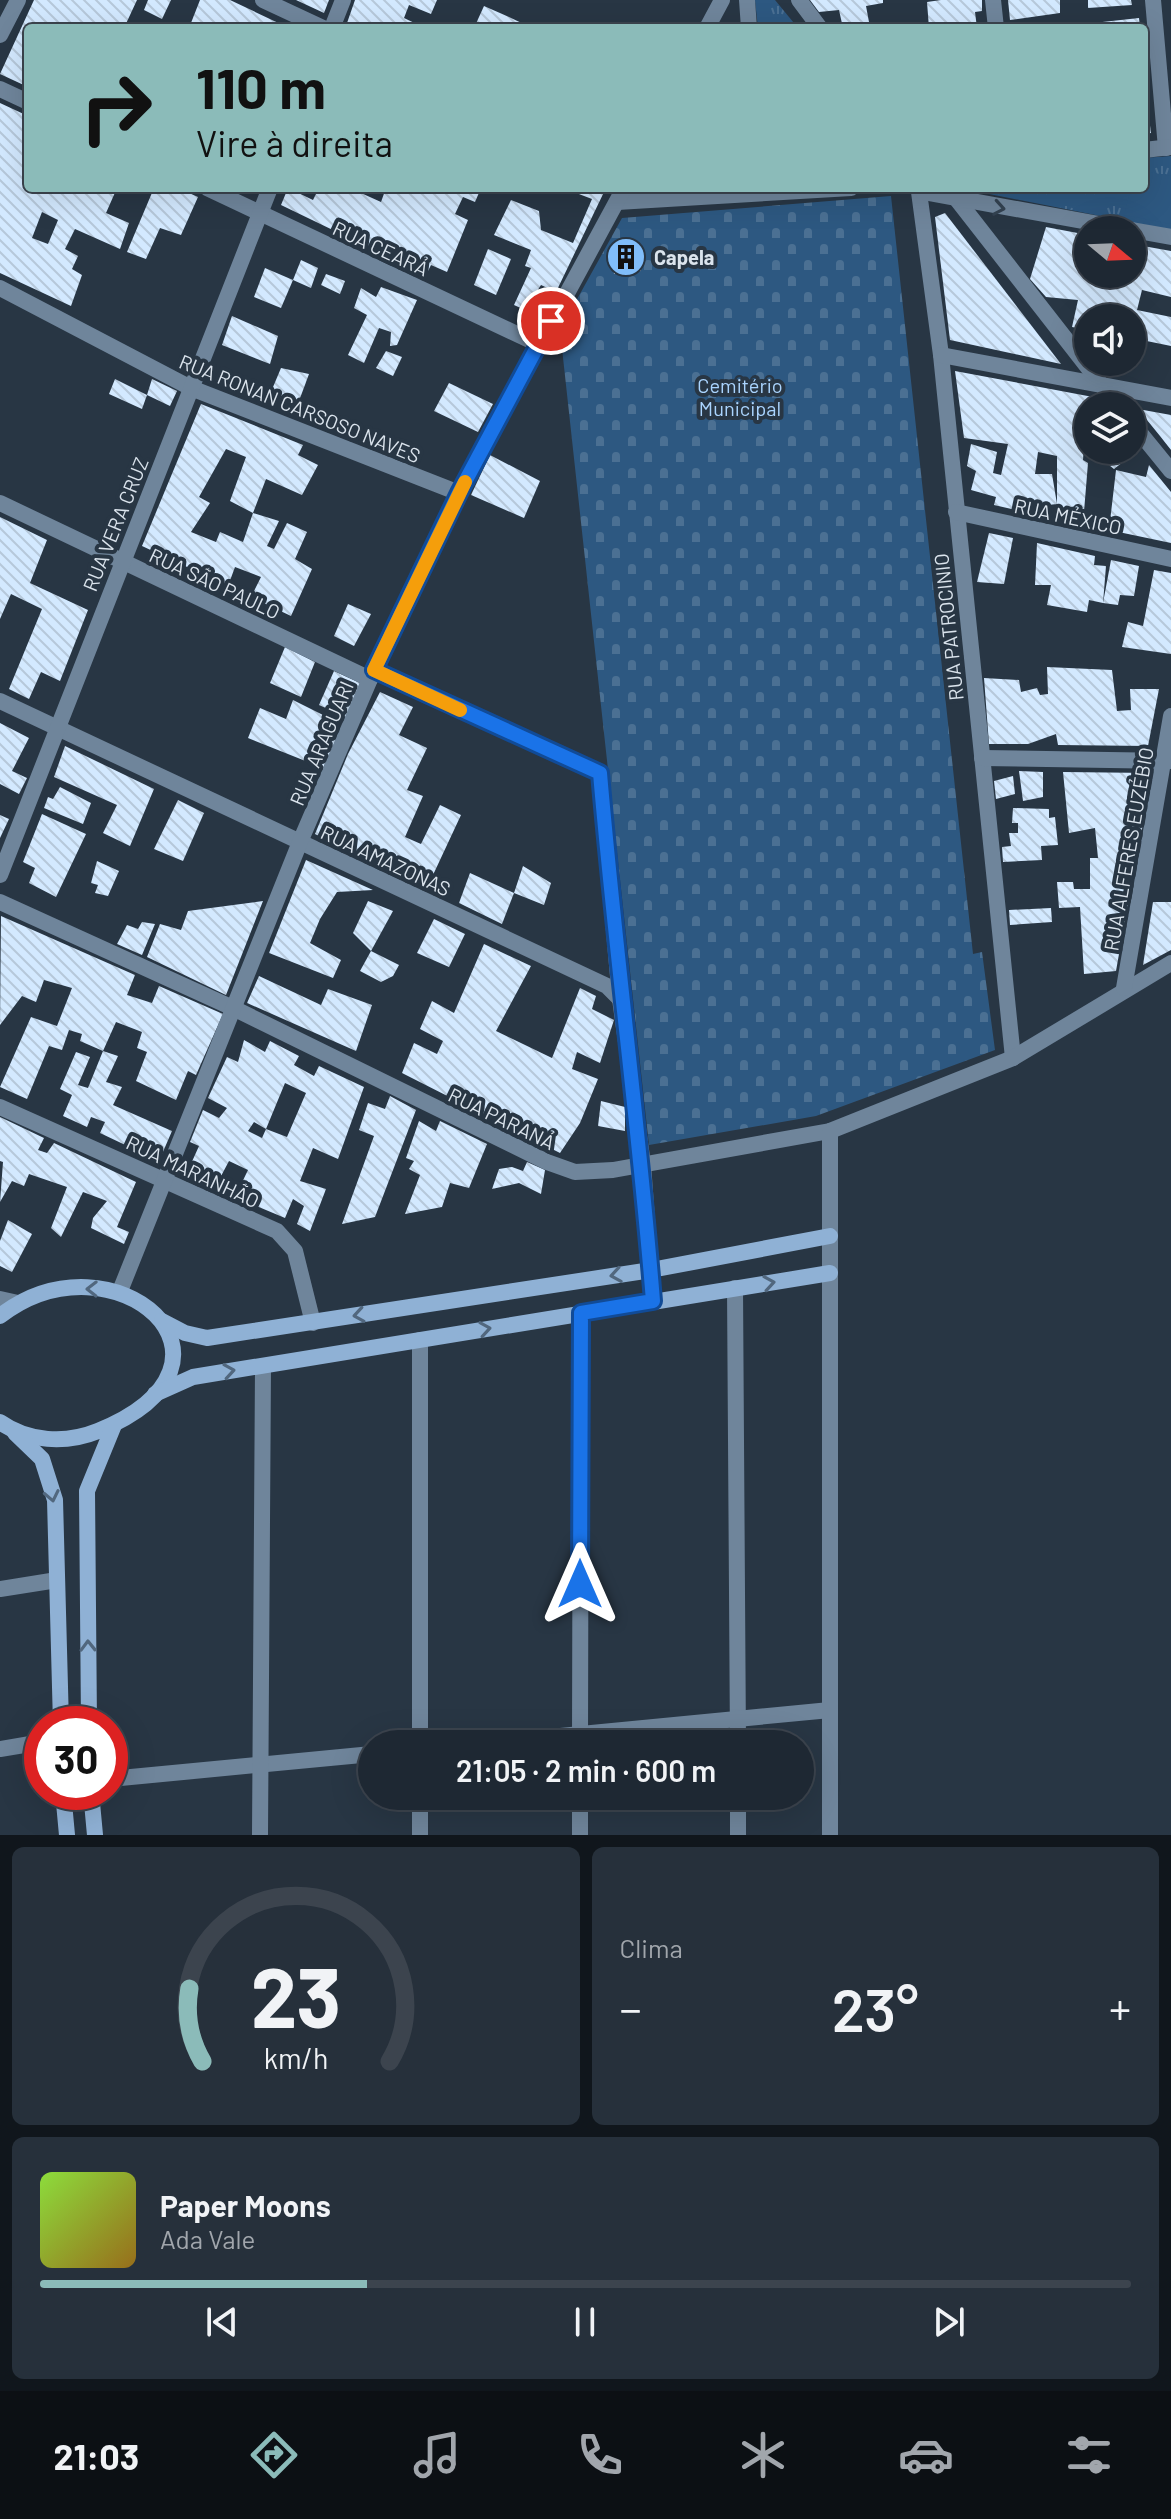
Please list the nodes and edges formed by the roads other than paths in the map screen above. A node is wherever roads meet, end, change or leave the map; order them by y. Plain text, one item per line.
1 (18, 0) edge
2 (263, 0) edge
3 (343, 0) edge
4 (722, 0) edge
5 (747, 0) edge
6 (799, 0) edge
7 (993, 0) edge
8 (1153, 0) edge
9 (314, 24) edge
10 (334, 24) edge
11 (709, 24) edge
12 (749, 24) edge
13 (817, 24) edge
14 (996, 24) edge
15 (0, 35) edge
16 (0, 89) edge
17 (24, 100) edge
18 (1168, 148) edge
19 (1148, 150) edge
20 (215, 192) edge
21 (268, 192) edge
22 (692, 192) edge
23 (920, 192) edge
24 (953, 194) edge
25 (620, 195) edge
26 (260, 213) junction
27 (1074, 218) edge
28 (1146, 233) edge
29 (1171, 237) edge
30 (0, 288) edge
31 (538, 344) junction
32 (941, 355) junction
33 (1100, 383) junction
34 (191, 388) junction
35 (1107, 392) edge
36 (1171, 398) edge
37 (1146, 440) edge
38 (1171, 471) edge
39 (459, 493) junction
40 (0, 503) edge
41 (956, 512) junction
42 (1171, 559) edge
43 (122, 561) junction
44 (372, 674) junction
45 (0, 701) edge
46 (1171, 716) edge
47 (56, 728) junction
48 (982, 758) junction
49 (1166, 761) edge
50 (300, 842) junction
51 (0, 875) edge
52 (0, 902) edge
53 (1171, 963) edge
54 (1124, 988) junction
55 (620, 999) junction
56 (233, 1008) junction
57 (1013, 1058) junction
58 (0, 1107) edge
59 (830, 1131) junction
60 (643, 1164) junction
61 (164, 1179) junction
62 (830, 1236) junction
63 (651, 1270) junction
64 (830, 1273) junction
65 (735, 1288) junction
66 (120, 1291) junction
67 (0, 1299) edge
68 (653, 1301) junction
69 (18, 1303) junction
70 (581, 1313) junction
71 (0, 1316) edge
72 (162, 1321) junction
73 (313, 1323) junction
74 (420, 1340) junction
75 (263, 1366) junction
76 (155, 1394) junction
77 (114, 1425) junction
78 (6, 1427) edge
79 (57, 1580) junction
80 (0, 1589) edge
81 (60, 1682) junction
82 (89, 1683) junction
83 (61, 1706) edge
84 (89, 1706) edge
85 (830, 1710) junction
86 (737, 1719) junction
87 (420, 1730) edge
88 (580, 1730) edge
89 (651, 1730) edge
90 (737, 1730) edge
91 (24, 1745) edge
92 (0, 1749) edge
93 (358, 1755) edge
94 (261, 1765) junction
95 (128, 1777) edge
96 (65, 1810) edge
97 (92, 1810) edge
98 (420, 1810) edge
99 (580, 1810) edge
100 (738, 1810) edge
101 (94, 1834) edge
102 (67, 1835) edge
103 (260, 1835) edge
104 (420, 1835) edge
105 (580, 1835) edge
106 (738, 1835) edge
107 (830, 1835) edge

1 - 15 street
2 - 9 street
3 - 10 street
4 - 11 street
5 - 12 street
6 - 13 street
7 - 14 street
8 - 18 street
16 - 17 street
18 - 19 street
20 - 26 street, RUA CEARÁ
21 - 26 street, RUA VERA CRUZ
22 - 25 street
23 - 32 street, RUA PATROCINIO
24 -> 27 street
24 - 33 street
25 - 31 street, RUA ARAGUARI
26 - 31 street, RUA CEARÁ
26 - 34 street, RUA VERA CRUZ
28 - 29 street
30 - 34 street, RUA RONAN CARSOSO NAVES
31 - 39 street, RUA ARAGUARI
32 - 33 street
32 - 41 street, RUA PATROCINIO
33 - 35 street
33 - 36 street
34 - 39 street, RUA RONAN CARSOSO NAVES
34 - 43 street, RUA VERA CRUZ
37 - 38 street
39 - 44 street, RUA ARAGUARI
40 - 43 street, RUA SÃO PAULO
41 - 42 street, RUA MÉXICO
41 - 48 street, RUA PATROCINIO
43 - 44 street, RUA SÃO PAULO
43 - 47 street, RUA VERA CRUZ
44 - 50 street, RUA ARAGUARI
44 - 55 street, RUA SÃO PAULO
45 - 47 street, RUA AMAZONAS
46 - 49 street, RUA ALFERES EUZÉBIO
47 - 50 street, RUA AMAZONAS
47 - 51 street, RUA VERA CRUZ
48 - 49 street
48 - 57 street, RUA PATROCINIO
49 - 54 street, RUA ALFERES EUZÉBIO
50 - 55 street, RUA AMAZONAS
50 - 56 street, RUA ARAGUARI
52 - 56 street, RUA PARANÁ
53 - 54 street, RUA PARANÁ
54 - 57 street, RUA PARANÁ
55 - 60 street
56 - 60 street, RUA PARANÁ
56 - 61 street, RUA ARAGUARI
57 - 59 street, RUA PARANÁ
58 - 61 street, RUA MARANHÃO
59 - 60 street, RUA PARANÁ
59 - 62 street
60 - 63 street
61 - 66 street, RUA ARAGUARI
61 - 73 street, RUA MARANHÃO
62 - 63 street
62 - 64 street
63 - 68 street
63 -> 73 street
65 -> 64 street
64 - 85 street
65 - 68 street
65 - 86 street
66 -> 69 street
66 - 72 street
67 - 69 street
68 - 70 street
69 - 71 street
74 -> 70 street
70 - 88 street
72 - 73 street
72 - 76 street
74 - 75 street
74 - 87 street
76 -> 75 street
75 - 94 street
76 - 77 street
77 - 78 street
82 -> 77 street
78 -> 79 street
79 - 80 street
79 - 81 street
81 - 82 street
81 - 83 street
82 - 84 street
85 - 86 street
85 - 107 street
86 - 89 street
86 - 90 street
91 - 92 street
93 - 94 street
94 - 95 street
94 - 103 street
96 - 102 street
97 - 101 street
98 - 104 street
99 - 105 street
100 - 106 street

